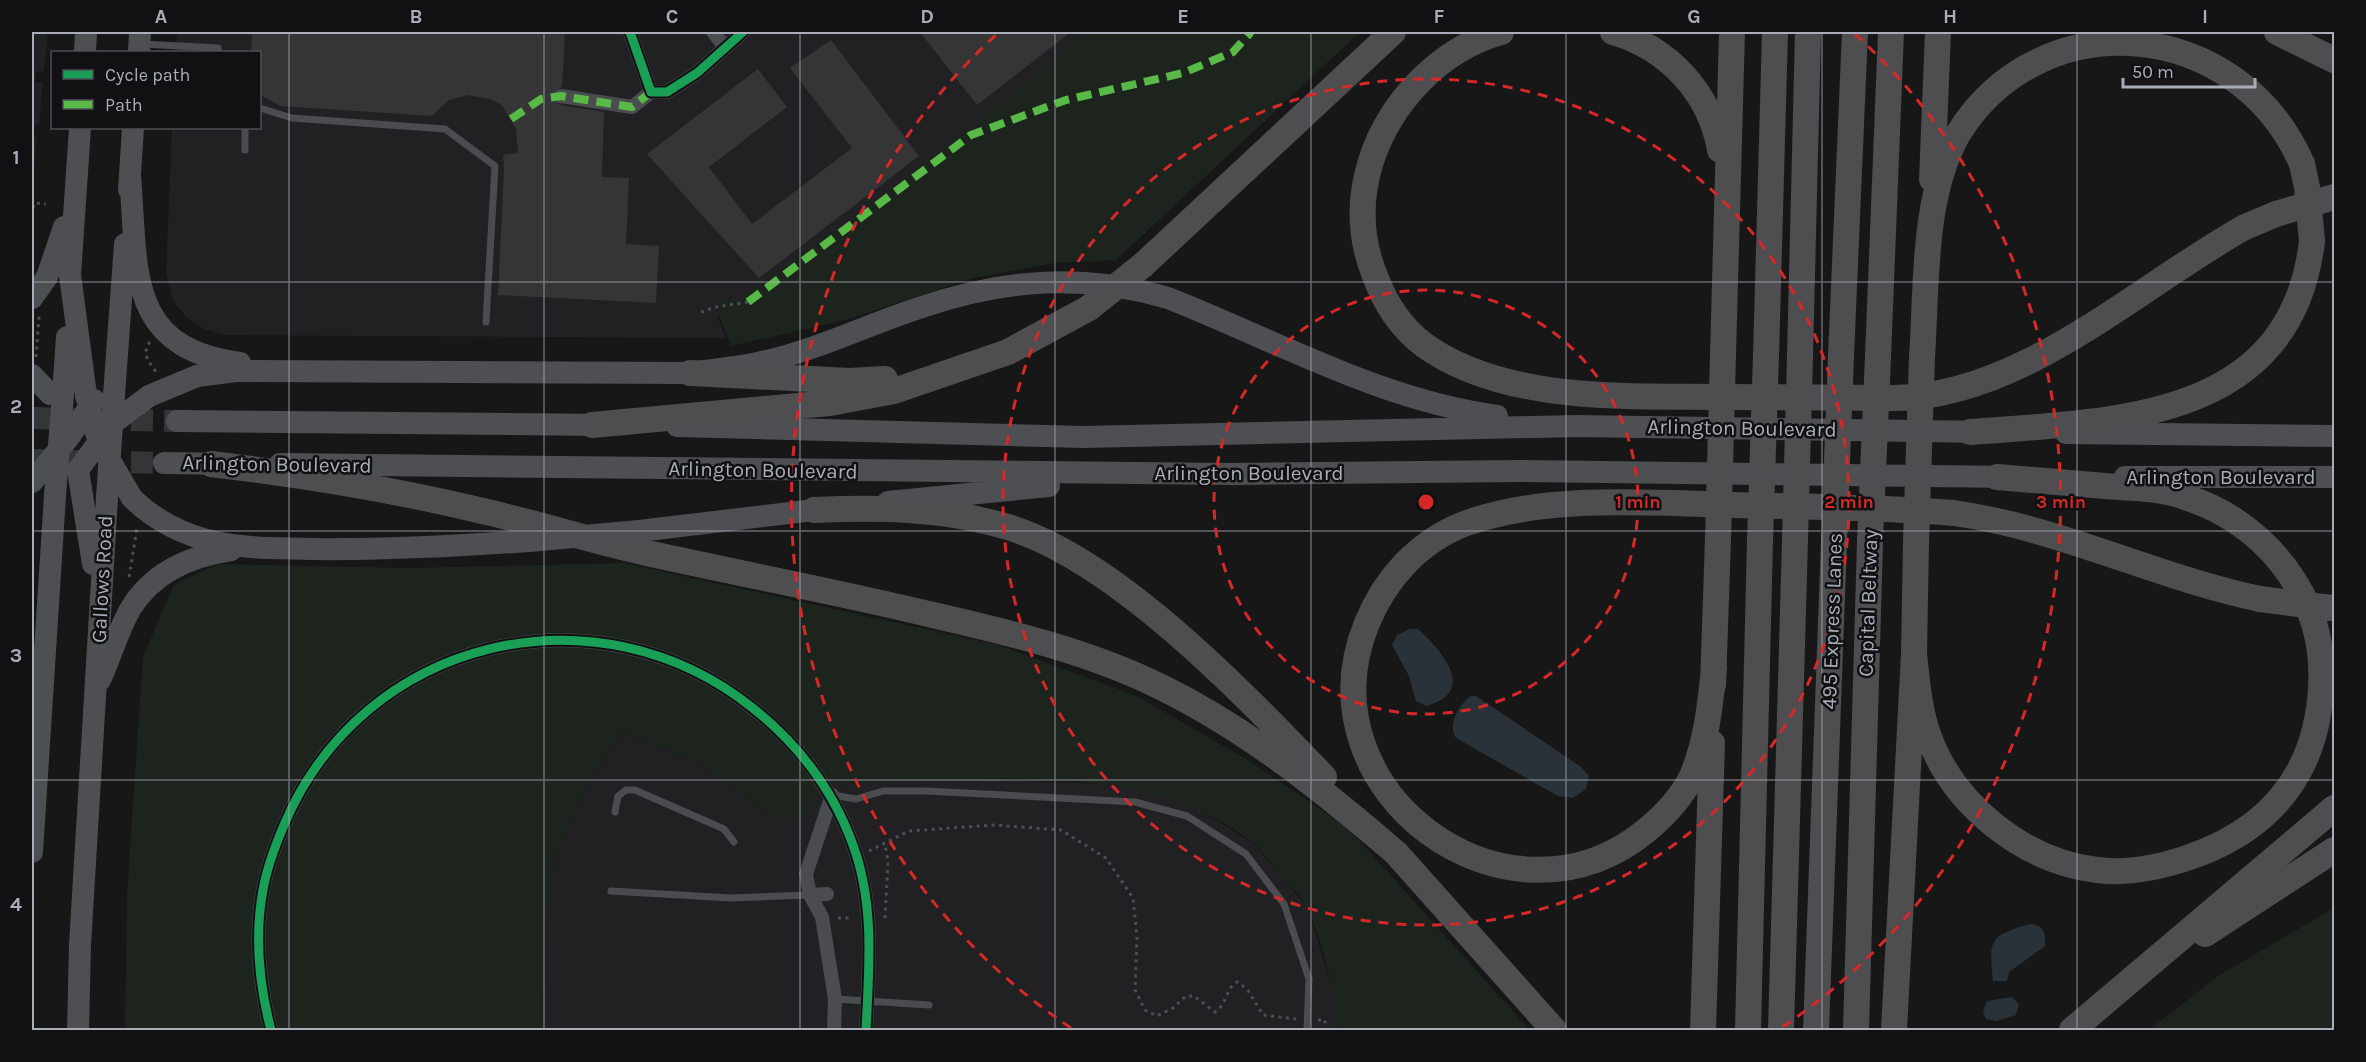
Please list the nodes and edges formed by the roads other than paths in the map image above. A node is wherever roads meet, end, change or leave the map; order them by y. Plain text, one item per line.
1 (86, 32) edge
2 (630, 32) edge
3 (713, 32) edge
4 (743, 32) edge
5 (1393, 32) edge
6 (1501, 32) edge
7 (1613, 32) edge
8 (1732, 32) edge
9 (1775, 32) edge
10 (1808, 32) edge
11 (1855, 32) edge
12 (1891, 32) edge
13 (1938, 32) edge
14 (2277, 32) edge
15 (2300, 32) edge
16 (140, 43) edge
17 (2334, 44) edge
18 (725, 47) junction
19 (85, 51) edge
20 (218, 51) edge
21 (2334, 60) edge
22 (651, 92) junction
23 (561, 96) tunnel mouth
24 (261, 108) edge
25 (80, 129) edge
26 (133, 129) edge
27 (245, 129) edge
28 (245, 150) dead end
29 (130, 176) junction
30 (76, 184) junction
31 (1726, 192) junction
32 (2334, 199) edge
33 (70, 275) junction
34 (1926, 299) junction
35 (35, 302) edge
36 (486, 322) dead end
37 (34, 367) edge
38 (301, 369) junction
39 (690, 373) junction
40 (933, 376) junction
41 (97, 398) junction
42 (58, 401) junction
43 (177, 421) tunnel mouth
44 (592, 424) junction
45 (1576, 426) junction
46 (105, 432) junction
47 (1970, 432) junction
48 (2330, 436) edge
49 (65, 443) junction
50 (110, 462) junction
51 (164, 463) tunnel mouth
52 (211, 464) junction
53 (78, 470) junction
54 (1233, 474) junction
55 (1997, 477) junction
56 (2334, 477) edge
57 (32, 482) edge
58 (67, 497) junction
59 (814, 510) junction
60 (268, 548) junction
61 (2334, 608) edge
62 (101, 616) junction
63 (1914, 654) junction
64 (32, 662) edge
65 (1714, 668) junction
66 (95, 690) junction
67 (40, 720) junction
68 (832, 795) junction
69 (2334, 808) edge
70 (615, 812) dead end
71 (734, 843) dead end
72 (2334, 850) edge
73 (32, 852) edge
74 (1396, 853) junction
75 (611, 891) dead end
76 (827, 894) dead end
77 (810, 896) junction
78 (2114, 993) junction
79 (835, 999) junction
80 (868, 1001) junction
81 (929, 1005) dead end
82 (78, 1030) edge
83 (271, 1030) edge
84 (834, 1030) edge
85 (866, 1030) edge
86 (1307, 1030) edge
87 (1554, 1030) edge
88 (1703, 1030) edge
89 (1748, 1030) edge
90 (1782, 1030) edge
91 (1816, 1030) edge
92 (1856, 1030) edge
93 (1894, 1030) edge
94 (2072, 1030) edge

1 - 19 main road
2 - 22 street
3 - 18 street
4 - 18 street
5 - 40 highway, bridge
6 - 32 highway
7 - 31 highway
8 - 31 highway
9 - 89 highway, bridge
10 - 90 highway, 495 Express Lanes, bridge
11 - 91 highway, 495 Express Lanes, bridge
12 - 92 highway, Capital Beltway, bridge
13 - 34 highway
14 - 21 highway
15 - 17 highway
16 - 20 lane
18 - 22 street
22 - 23 street
24 - 36 lane
25 - 30 main road
26 - 29 main road, Gallows Road
27 - 28 lane
29 - 38 main road
29 - 41 main road, Gallows Road
30 - 33 main road
30 - 35 main road
31 - 65 highway, bridge
33 - 41 main road
33 - 42 main road
34 - 47 highway, bridge
34 - 63 highway, bridge
37 - 42 main road
38 - 39 main road
38 - 46 main road, bridge
39 - 40 highway
39 - 45 main road
40 - 44 highway
41 - 46 main road, Gallows Road, bridge
41 - 49 main road, bridge
42 - 49 main road, bridge
43 - 44 main road, Arlington Boulevard
44 - 45 main road, Arlington Boulevard
45 - 47 main road, Arlington Boulevard
46 - 50 main road, Gallows Road, bridge
46 - 53 main road, bridge
47 - 48 main road, Arlington Boulevard
49 - 53 main road
49 - 57 main road, bridge
49 - 58 main road, bridge
50 - 60 main road, bridge
50 - 62 main road, Gallows Road, bridge
51 - 52 main road, Arlington Boulevard
52 - 54 main road, Arlington Boulevard
52 - 74 highway
53 - 58 main road
54 - 55 main road, Arlington Boulevard
54 - 59 main road
55 - 56 main road, Arlington Boulevard
55 - 63 highway
58 - 62 main road
58 - 67 main road
59 - 60 main road, bridge
59 - 74 highway
60 - 66 main road
61 - 65 highway, bridge
62 - 66 main road, Gallows Road
63 - 93 highway
64 - 67 main road
65 - 88 highway
66 - 82 main road, Gallows Road
67 - 73 main road
68 - 77 street
68 - 80 street
68 - 83 street
68 - 86 lane
69 - 78 highway
70 - 71 lane
72 - 78 highway
74 - 87 highway
75 - 77 lane
76 - 77 street
77 - 79 street
78 - 94 highway
79 - 80 lane
79 - 84 street
80 - 81 lane
80 - 85 street

